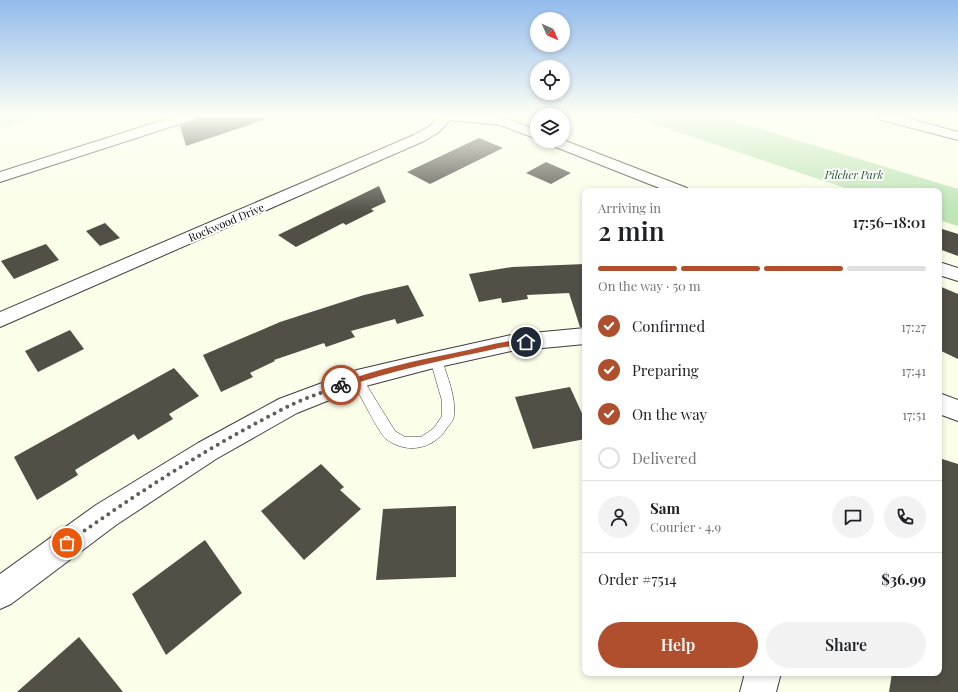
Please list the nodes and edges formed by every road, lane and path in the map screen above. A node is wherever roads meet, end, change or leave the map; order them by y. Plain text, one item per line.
1 (88, 148) edge
2 (396, 148) edge
3 (572, 148) edge
4 (0, 176) edge
5 (673, 188) edge
6 (942, 269) edge
7 (958, 275) edge
8 (0, 320) edge
9 (582, 336) edge
10 (436, 359) junction
11 (357, 379) junction
12 (942, 404) edge
13 (958, 411) edge
14 (0, 593) edge
15 (762, 676) edge
16 (758, 692) edge

1 - 4 street
2 - 8 street, Rockwood Drive
3 - 5 street
6 - 7 street
9 - 10 street
10 - 11 street
10 - 11 lane
11 - 14 street
12 - 13 street
15 - 16 street

